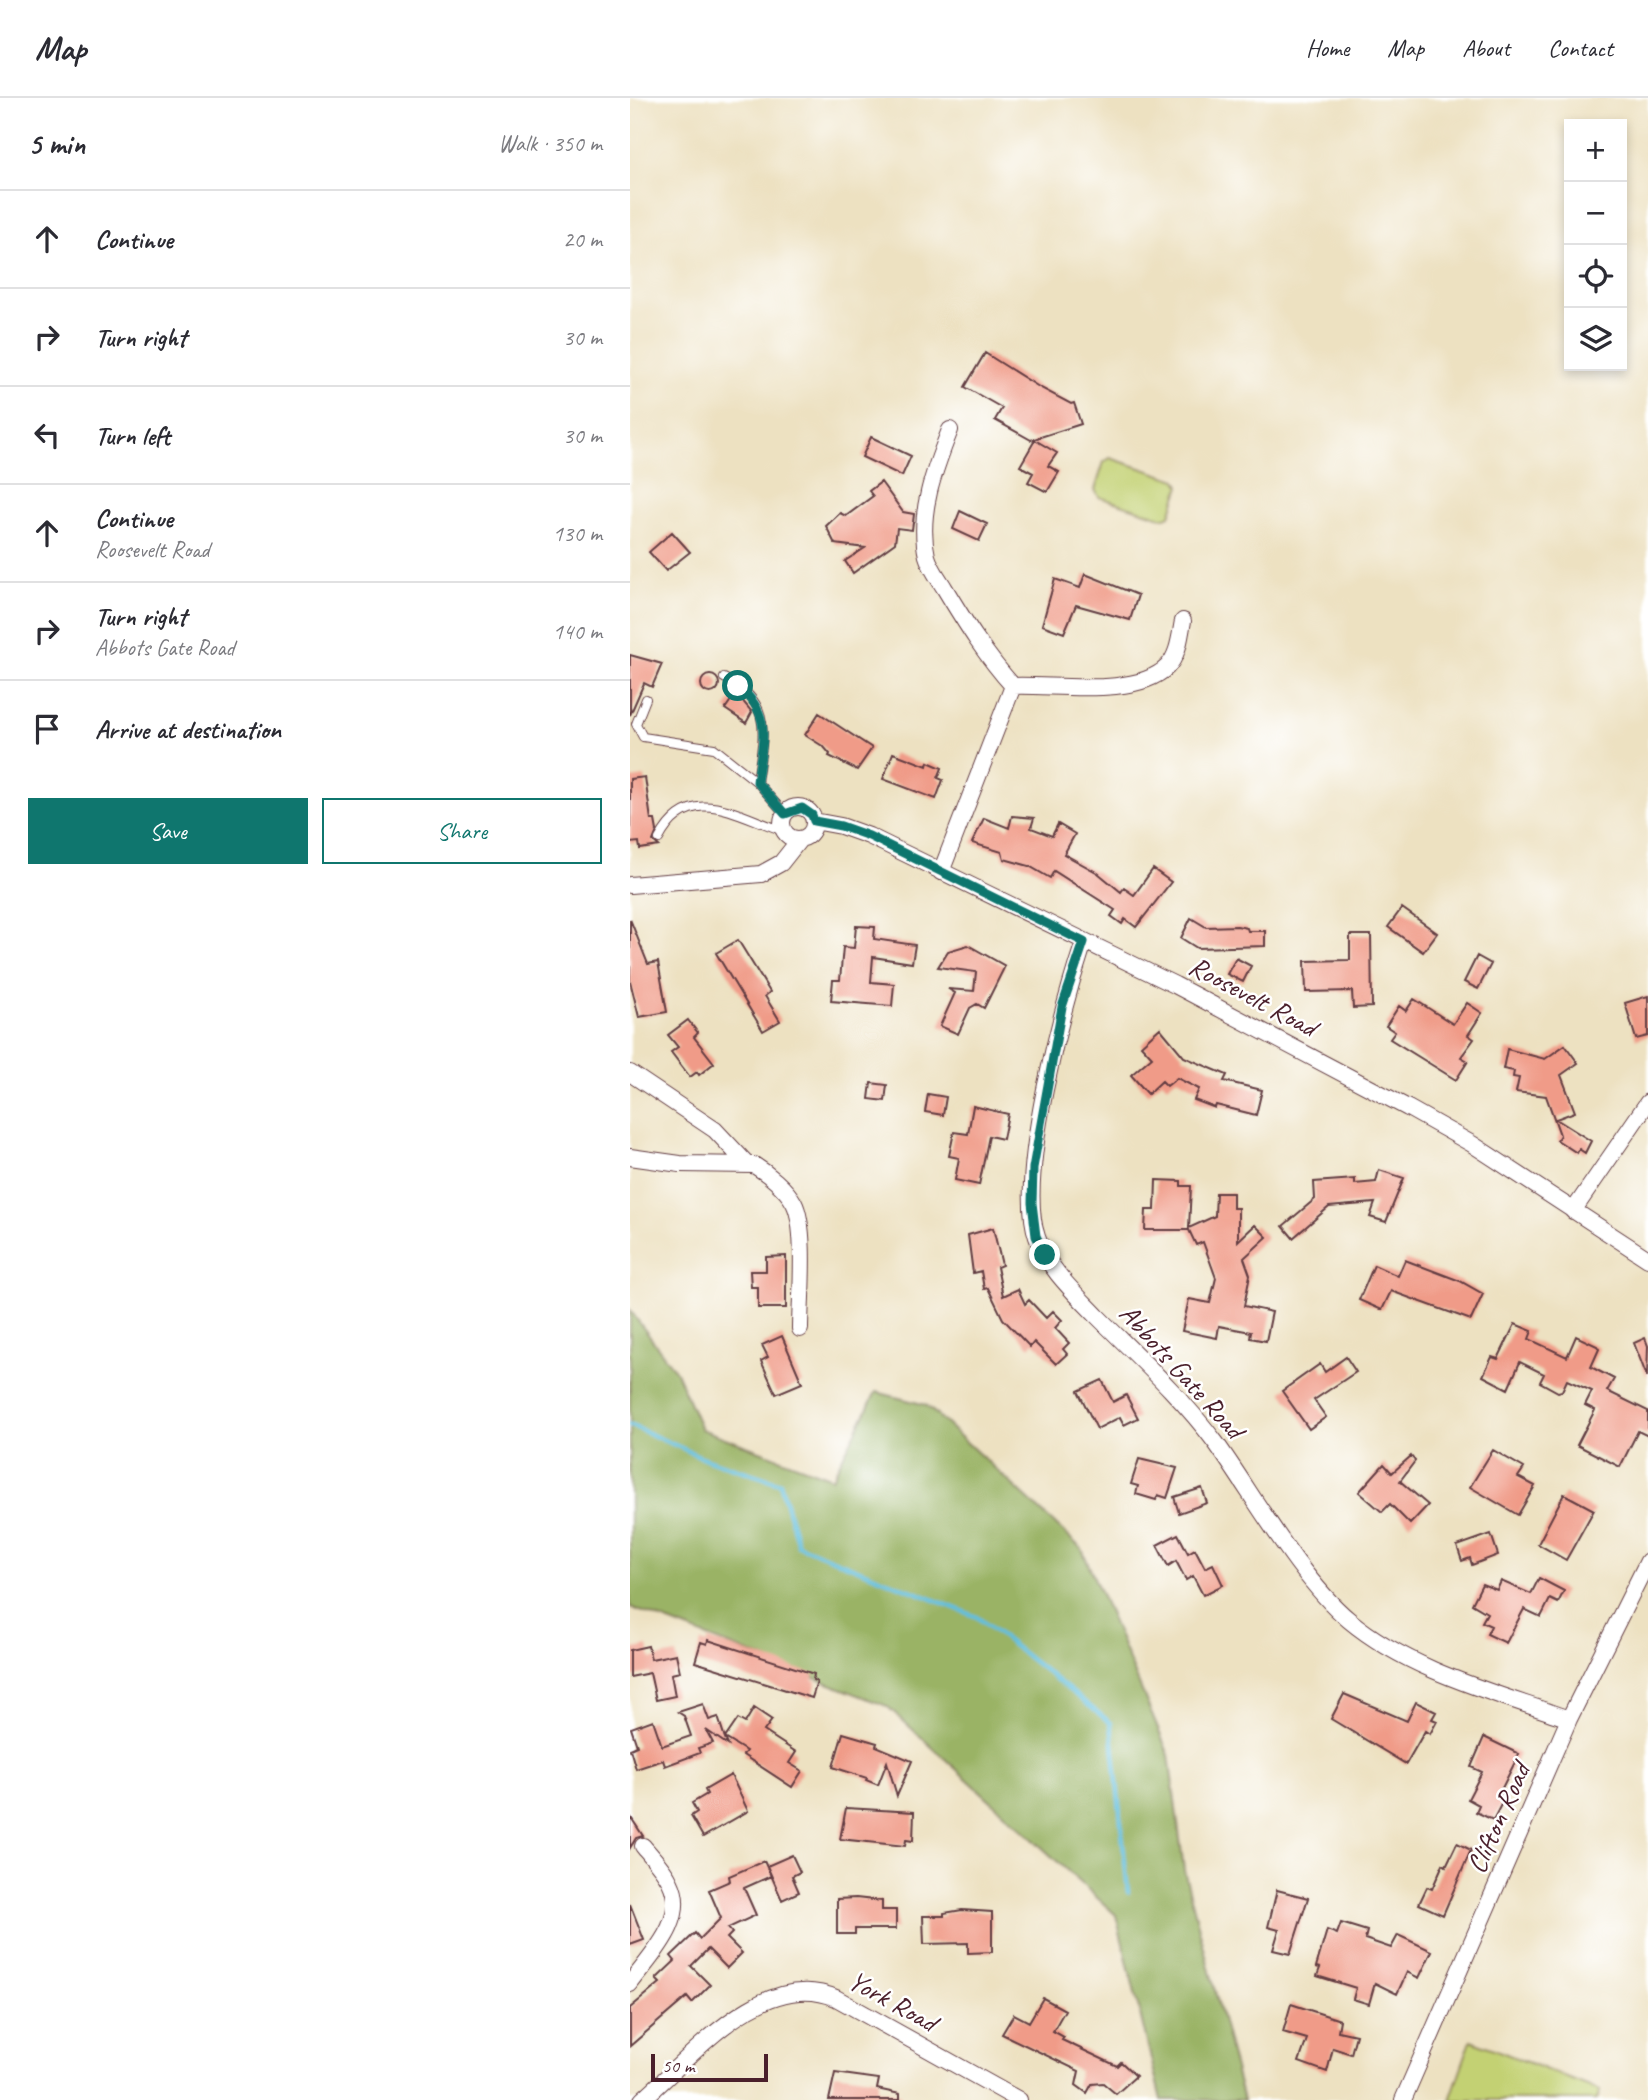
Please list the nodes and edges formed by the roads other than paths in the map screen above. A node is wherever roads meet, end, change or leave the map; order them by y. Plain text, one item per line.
1 (950, 430) dead end
2 (1183, 621) dead end
3 (724, 678) dead end
4 (1013, 686) junction
5 (646, 699) dead end
6 (757, 782) junction
7 (785, 814) junction
8 (814, 821) junction
9 (784, 831) junction
10 (659, 839) dead end
11 (800, 839) junction
12 (941, 872) junction
13 (630, 885) edge
14 (1084, 942) junction
15 (630, 1073) edge
16 (1648, 1102) edge
17 (630, 1157) edge
18 (747, 1164) junction
19 (1573, 1211) junction
20 (1648, 1259) edge
21 (800, 1329) dead end
22 (1648, 1561) edge
23 (1569, 1719) junction
24 (643, 1846) dead end
25 (630, 1984) edge
26 (642, 2100) edge
27 (1019, 2100) edge
28 (1403, 2100) edge

1 - 4 street
2 - 4 street
3 - 6 lane
4 - 12 street
5 - 6 lane
6 - 7 lane
7 - 8 street
7 - 9 street
8 - 11 street
8 - 12 street, Roosevelt Road
9 - 10 lane
9 - 11 street
11 - 13 street
12 - 14 street, Roosevelt Road
14 - 19 street, Roosevelt Road
14 - 23 street, Abbots Gate Road
15 - 18 street
16 - 19 street
17 - 18 street
18 - 21 street
19 - 20 street, Roosevelt Road
22 - 23 street, Clifton Road
23 - 28 street, Clifton Road
24 - 25 street
26 - 27 street, York Road

